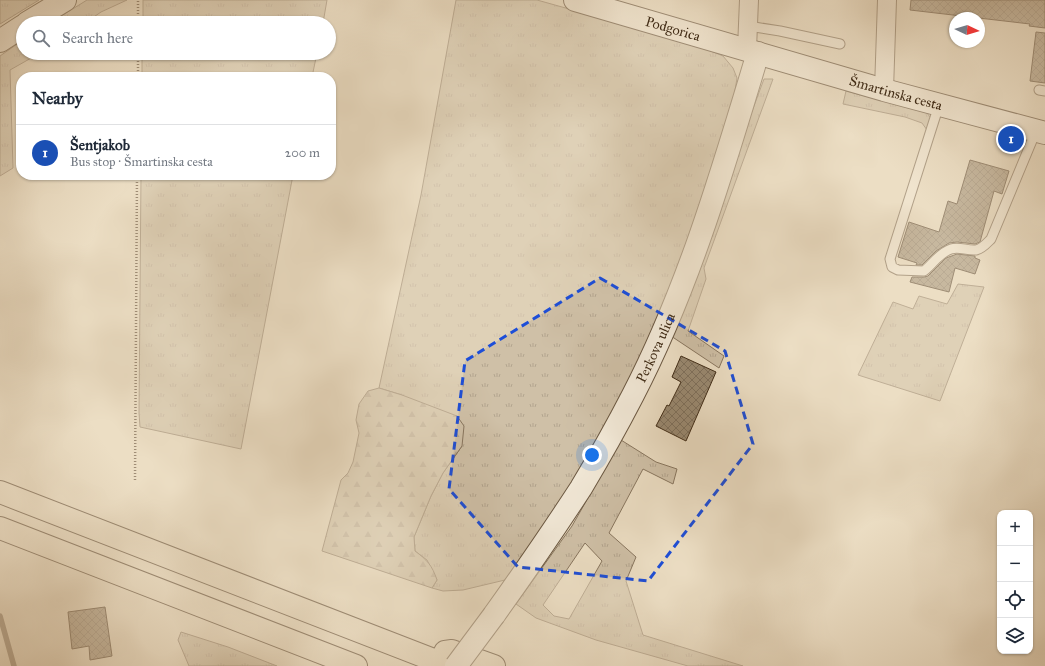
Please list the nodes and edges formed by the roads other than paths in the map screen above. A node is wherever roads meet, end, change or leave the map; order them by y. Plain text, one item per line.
1 (65, 0) edge
2 (575, 0) edge
3 (749, 0) edge
4 (887, 0) edge
5 (39, 16) edge
6 (748, 26) junction
7 (16, 31) edge
8 (0, 41) edge
9 (840, 44) dead end
10 (753, 51) junction
11 (884, 90) junction
12 (939, 105) junction
13 (1041, 132) edge
14 (0, 492) edge
15 (0, 528) edge
16 (417, 654) junction
17 (356, 666) edge
18 (449, 666) edge
19 (456, 666) edge
20 (494, 666) edge

1 - 5 street
2 - 10 street, Podgorica
3 - 6 street
4 - 11 street
6 - 9 lane
6 - 10 street
7 - 8 street
10 - 11 street, Šmartinska cesta
10 - 19 street, Perkova ulica, bridge
11 - 12 street, Šmartinska cesta
12 - 13 street, Šmartinska cesta
12 - 13 lane
14 - 16 highway
15 - 17 highway
16 - 18 highway
16 - 20 highway

